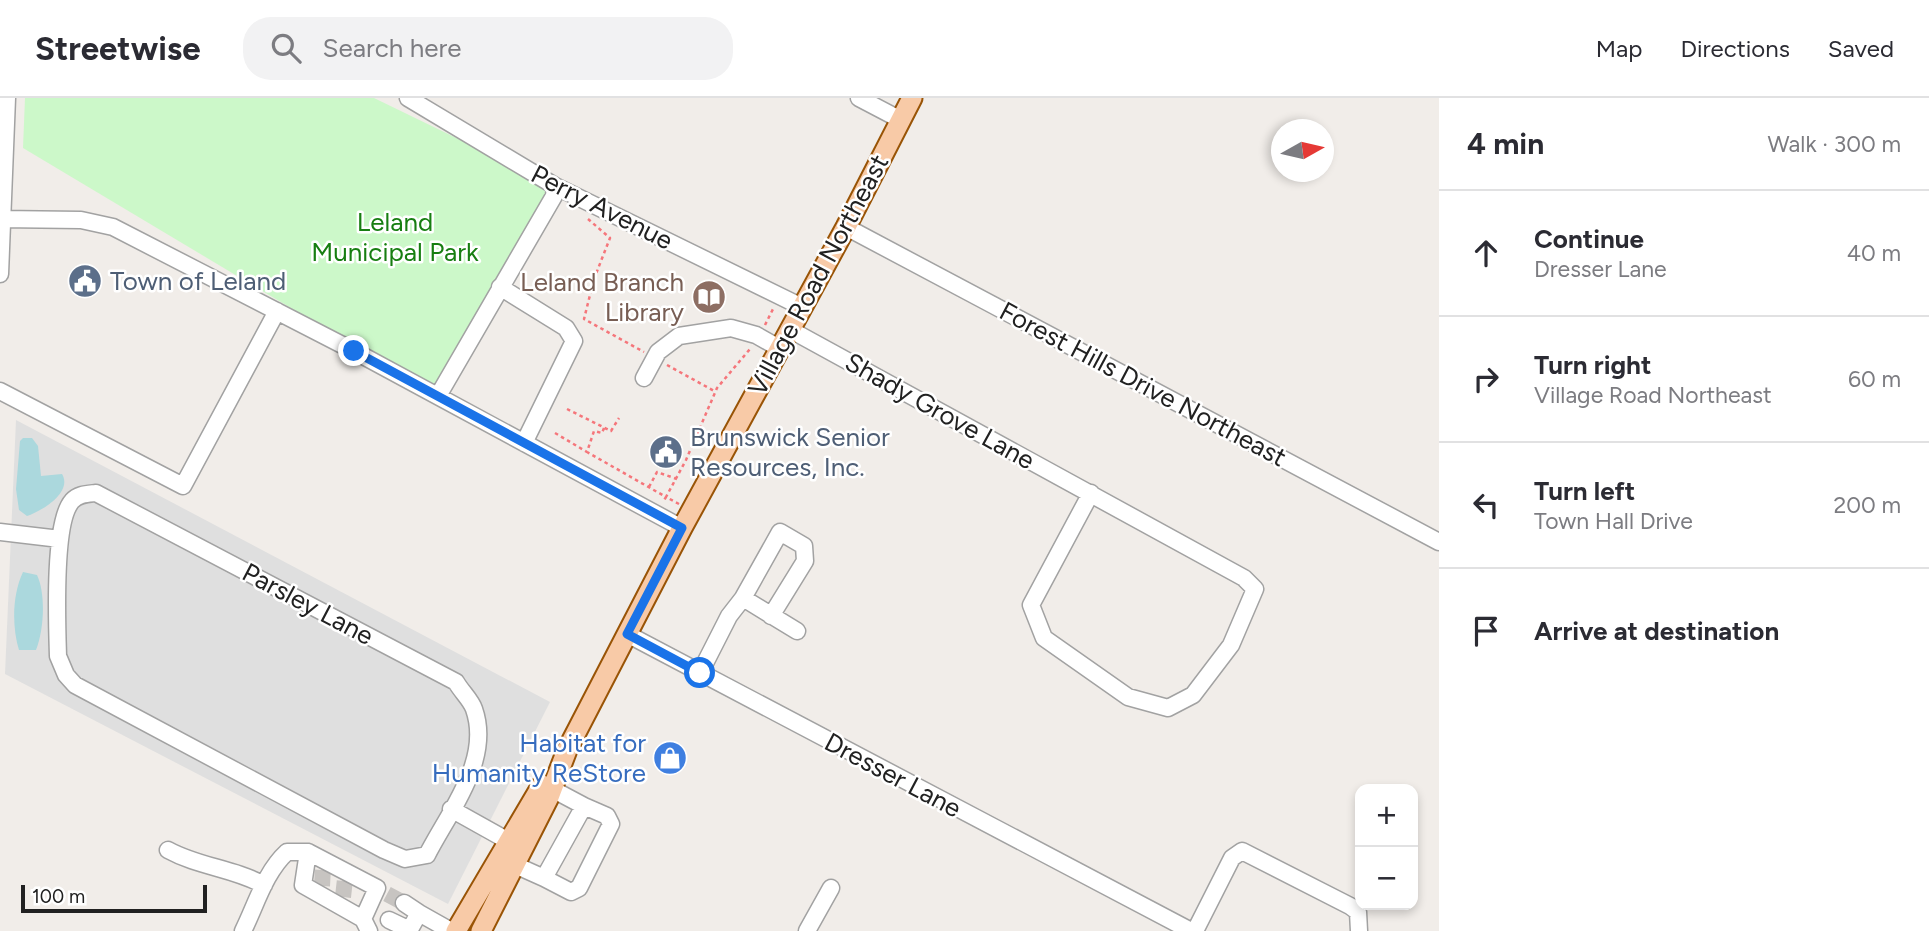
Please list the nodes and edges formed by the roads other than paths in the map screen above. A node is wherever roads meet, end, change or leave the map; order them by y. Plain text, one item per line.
1 (7, 98) edge
2 (408, 98) edge
3 (859, 98) edge
4 (912, 98) edge
5 (901, 120) junction
6 (555, 187) junction
7 (1, 219) edge
8 (846, 227) junction
9 (0, 274) edge
10 (500, 287) junction
11 (800, 306) junction
12 (277, 311) junction
13 (789, 329) junction
14 (779, 348) junction
15 (644, 378) dead end
16 (0, 391) edge
17 (438, 396) junction
18 (524, 443) junction
19 (1091, 493) junction
20 (686, 519) junction
21 (0, 533) edge
22 (60, 539) junction
23 (1439, 542) edge
24 (743, 598) junction
25 (771, 616) junction
26 (797, 631) dead end
27 (627, 634) junction
28 (700, 673) junction
29 (567, 750) junction
30 (552, 789) junction
31 (584, 806) junction
32 (451, 809) junction
33 (168, 850) dead end
34 (308, 852) junction
35 (515, 852) junction
36 (544, 878) junction
37 (264, 885) junction
38 (831, 888) dead end
39 (404, 903) tunnel mouth
40 (419, 913) junction
41 (373, 918) edge
42 (486, 929) edge
43 (243, 931) edge
44 (409, 931) edge
45 (451, 931) edge
46 (456, 931) edge
47 (807, 931) edge
48 (1193, 931) edge
49 (1359, 931) edge

1 - 7 street
2 - 6 street, Perry Avenue
3 - 5 street
4 - 5 main road, Village Road Northeast
5 - 8 main road, Village Road Northeast
6 - 10 street
6 - 11 street, Perry Avenue
7 - 9 street
7 - 12 street
8 - 11 main road, Village Road Northeast
8 - 23 street, Forest Hills Drive Northeast
10 - 17 street
10 - 18 street
11 - 13 main road, Village Road Northeast
12 - 16 street
12 - 17 street
13 - 14 main road, Village Road Northeast
13 - 19 street, Shady Grove Lane
14 - 15 street
14 - 20 main road, Village Road Northeast
17 - 18 street
18 - 20 street
19 - 19 street, Shady Grove Lane
20 - 27 main road, Village Road Northeast
21 - 22 street
22 - 32 street, Parsley Lane
22 - 32 street, Parsley Lane
24 - 25 street
24 - 25 street
24 - 28 street
25 - 26 street
27 - 28 street, Dresser Lane
27 - 29 main road, Village Road Northeast
28 - 48 street, Dresser Lane
29 - 30 main road, Village Road Northeast
29 - 35 main road, Village Road Northeast
30 - 31 street
30 - 35 main road, Village Road Northeast
31 - 36 street
31 - 36 street
32 - 35 street
33 - 37 street
34 - 37 street
34 - 41 street
34 - 41 street
35 - 36 street
35 - 42 main road, Village Road Northeast
35 - 46 main road, Village Road Northeast
37 - 43 street
38 - 47 street
39 - 40 street
40 - 44 street
40 - 45 street
41 - 44 street
48 - 49 street

